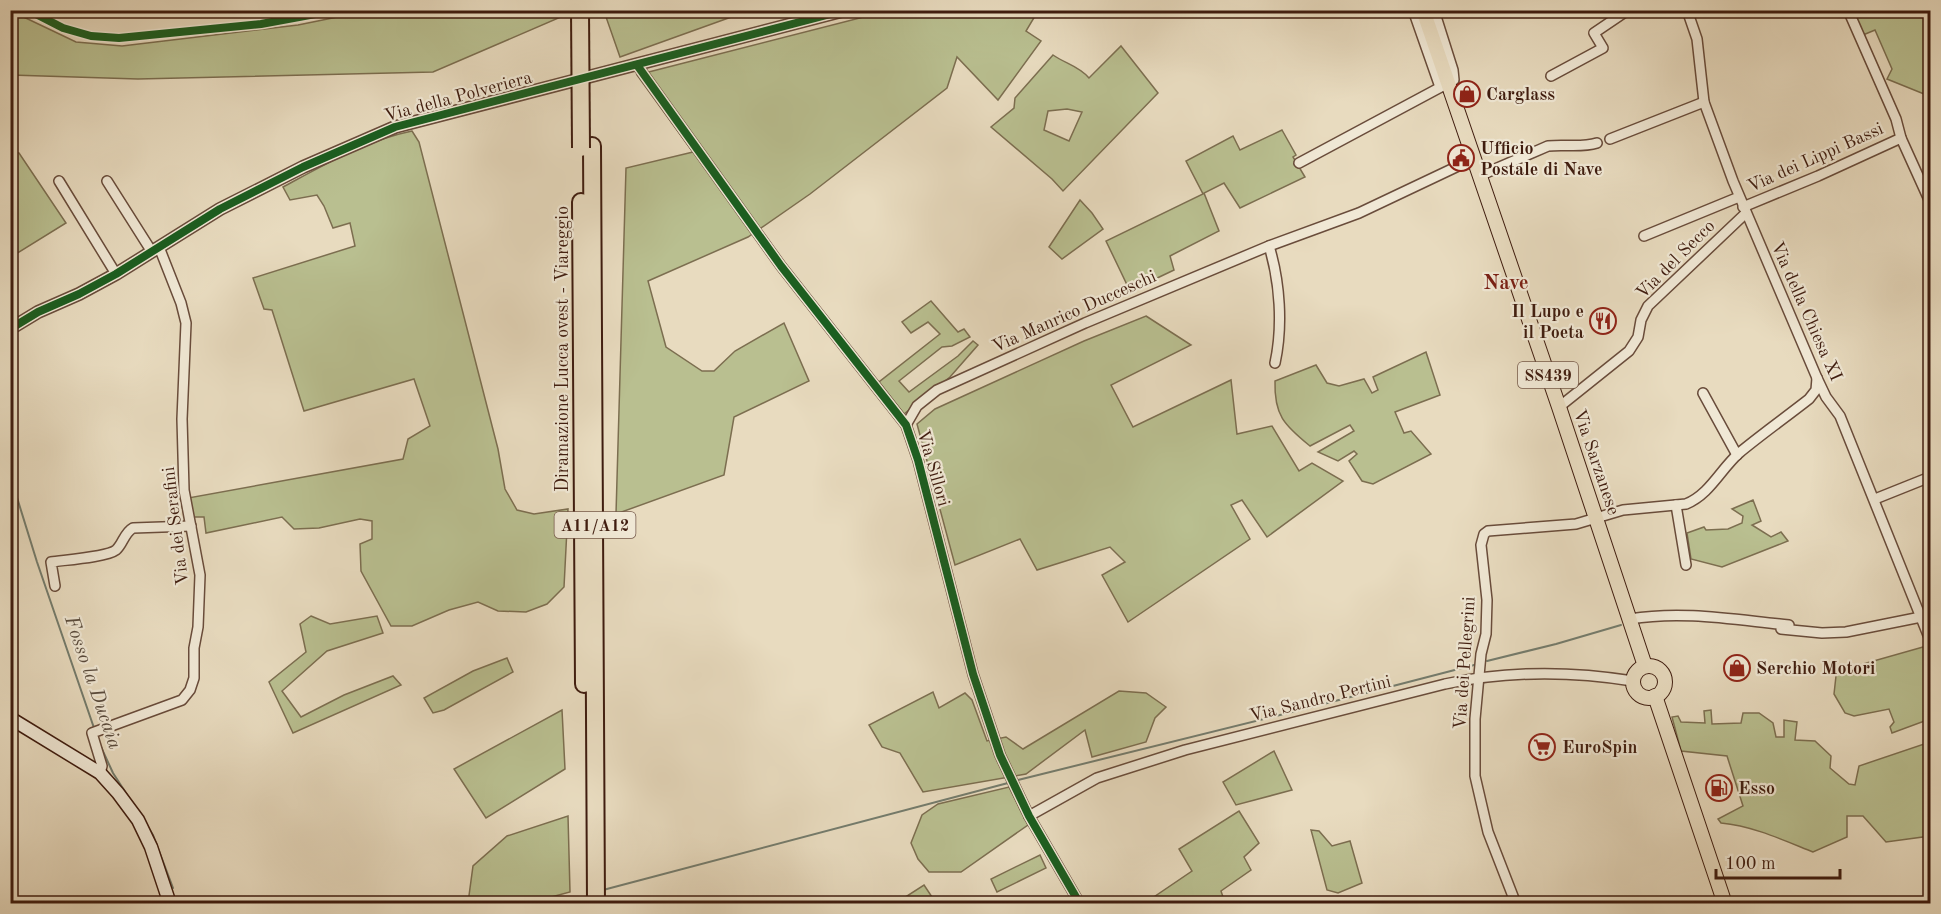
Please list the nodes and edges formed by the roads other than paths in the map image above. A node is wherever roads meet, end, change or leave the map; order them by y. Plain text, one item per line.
1 (580, 10) edge
2 (592, 10) edge
3 (846, 10) edge
4 (1413, 10) edge
5 (1423, 10) edge
6 (1434, 10) edge
7 (1628, 10) edge
8 (1687, 10) edge
9 (1848, 10) edge
10 (637, 65) junction
11 (1551, 76) dead end
12 (1444, 86) junction
13 (1704, 102) junction
14 (1901, 138) junction
15 (1610, 139) dead end
16 (1597, 143) dead end
17 (587, 147) junction
18 (1473, 159) junction
19 (1299, 163) dead end
20 (1479, 176) junction
21 (59, 180) dead end
22 (107, 181) dead end
23 (1739, 197) junction
24 (1930, 202) edge
25 (1745, 210) junction
26 (1644, 236) dead end
27 (1269, 246) junction
28 (155, 250) junction
29 (116, 274) junction
30 (10, 329) edge
31 (1275, 363) dead end
32 (1817, 378) junction
33 (1702, 393) dead end
34 (1559, 407) junction
35 (906, 425) junction
36 (1737, 455) junction
37 (1930, 477) edge
38 (1875, 500) junction
39 (1676, 505) junction
40 (1597, 519) junction
41 (191, 526) junction
42 (1686, 565) dead end
43 (55, 586) dead end
44 (1921, 617) junction
45 (1630, 619) junction
46 (1789, 625) dead end
47 (1778, 629) dead end
48 (1930, 640) edge
49 (1645, 666) junction
50 (1479, 676) junction
51 (1633, 681) junction
52 (1655, 696) junction
53 (10, 718) edge
54 (100, 773) junction
55 (1029, 816) junction
56 (170, 903) edge
57 (584, 903) edge
58 (596, 903) edge
59 (1080, 903) edge
60 (1516, 903) edge
61 (1725, 903) edge

1 - 17 highway, Diramazione Lucca ovest - Viareggio / A11/A12, bridge
2 - 17 highway, Diramazione Lucca ovest - Viareggio / A11/A12
3 - 10 street, Via della Polveriera
4 - 12 street
5 - 12 main road, Via Sarzanese / SS439
6 - 12 street
7 - 11 street
8 - 13 street, Via della Chiesa XI
9 - 14 street
10 - 28 street, Via della Polveriera
10 - 35 street, Via Sillori
12 - 18 main road, Via Sarzanese / SS439
12 - 19 street
13 - 15 street
13 - 23 street, Via della Chiesa XI
14 - 24 street, Via dei Lippi Bassi
14 - 25 street, Via dei Lippi Bassi
16 - 20 street
17 - 57 highway, Diramazione Lucca ovest - Viareggio / A11/A12
17 - 58 highway, Diramazione Lucca ovest - Viareggio / A11/A12
18 - 20 main road, Via Sarzanese / SS439
18 - 27 street, Via Manrico Ducceschi
20 - 34 main road, Via Sarzanese / SS439
21 - 29 street
22 - 28 street, Via dei Serafini
23 - 25 street, Via della Chiesa XI
23 - 26 street
25 - 32 street, Via della Chiesa XI
25 - 34 street, Via del Secco
27 - 31 street
27 - 35 street, Via Manrico Ducceschi
28 - 29 street, Via della Polveriera
28 - 41 street, Via dei Serafini
29 - 30 street, Via della Polveriera
32 - 36 street
32 - 38 street, Via della Chiesa XI
33 - 36 street
34 - 40 main road, Via Sarzanese / SS439
35 - 55 street, Via Sillori
36 - 39 street
37 - 38 street
38 - 44 street, Via della Chiesa XI
39 - 40 street
39 - 42 street
40 - 45 main road, Via Sarzanese / SS439
40 - 50 street, Via dei Pellegrini
41 - 43 street
41 - 54 street, Via dei Serafini
44 - 47 street
44 - 48 street, Via della Chiesa XI
45 - 46 street
45 - 49 main road, Via Sarzanese / SS439
49 - 51 main road
49 - 52 main road, Via Sarzanese
50 - 51 street, Via Sandro Pertini
50 - 55 street, Via Sandro Pertini
50 - 60 street, Via dei Pellegrini
51 - 52 main road
52 - 61 main road, Via Sarzanese
53 - 54 main road
54 - 56 main road
55 - 59 street, Via Sillori

